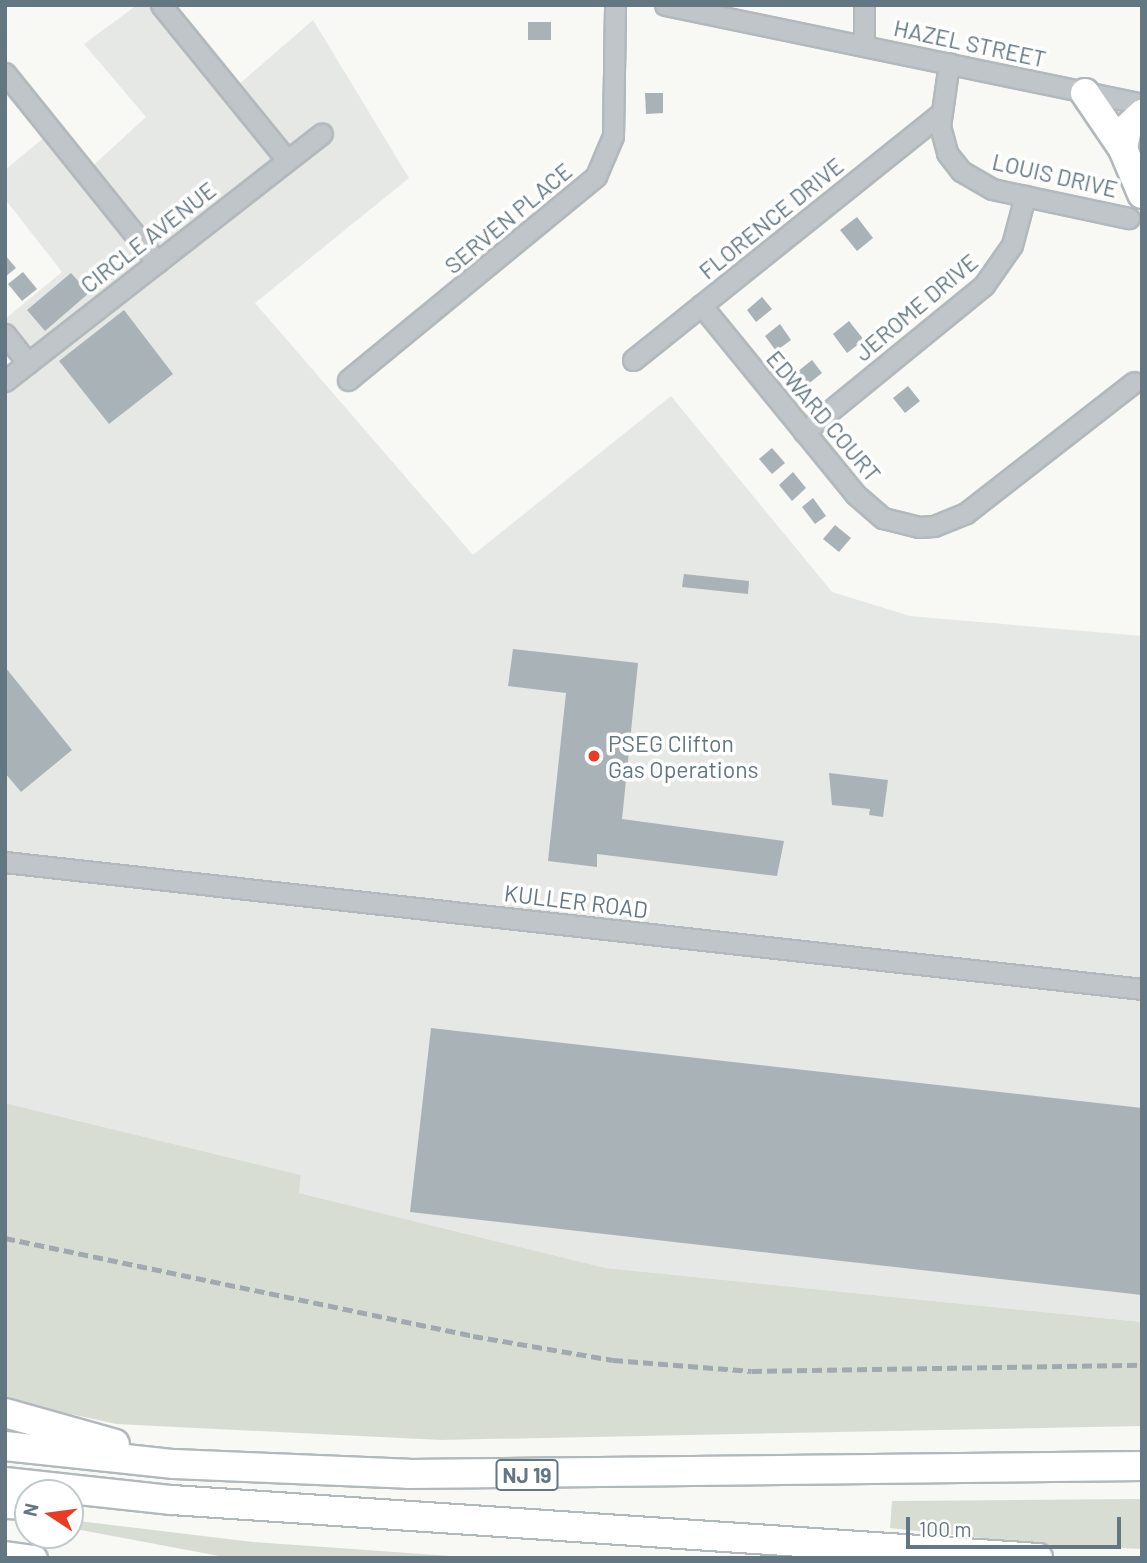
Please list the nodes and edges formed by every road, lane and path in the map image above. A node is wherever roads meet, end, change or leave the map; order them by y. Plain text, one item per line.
1 (161, 5) edge
2 (615, 5) edge
3 (665, 5) edge
4 (864, 5) edge
5 (694, 8) edge
6 (864, 46) junction
7 (949, 63) junction
8 (5, 74) edge
9 (1085, 93) junction
10 (1142, 104) edge
11 (1142, 114) edge
12 (939, 115) junction
13 (322, 133) dead end
14 (1123, 149) junction
15 (287, 160) junction
16 (1025, 196) junction
17 (1135, 206) edge
18 (157, 262) junction
19 (701, 305) junction
20 (5, 334) edge
21 (633, 360) dead end
22 (28, 363) junction
23 (348, 380) dead end
24 (5, 381) edge
25 (1133, 382) dead end
26 (804, 432) junction
27 (5, 862) edge
28 (1142, 989) edge
29 (5, 1413) edge
30 (5, 1446) edge
31 (1142, 1447) edge
32 (1142, 1466) edge
33 (252, 1469) junction
34 (802, 1470) junction
35 (5, 1482) edge
36 (252, 1506) junction
37 (84, 1508) edge
38 (632, 1532) junction
39 (5, 1554) edge
40 (36, 1558) edge
41 (849, 1558) edge
42 (1038, 1558) edge

1 - 15 street
2 - 23 street, SERVEN PLACE
3 - 5 street, HAZEL STREET
4 - 6 street
5 - 6 street, HAZEL STREET
6 - 7 street, HAZEL STREET
7 - 9 street, HAZEL STREET
7 - 12 street, LOUIS DRIVE
8 - 18 street
9 - 10 street, HAZEL STREET
9 - 14 highway
11 - 14 highway
12 - 16 street, LOUIS DRIVE
12 - 19 street, FLORENCE DRIVE
13 - 15 street, CIRCLE AVENUE
14 - 17 highway
15 - 18 street, CIRCLE AVENUE
16 - 17 street, LOUIS DRIVE
16 - 26 street, JEROME DRIVE
18 - 22 street, CIRCLE AVENUE
19 - 21 street, FLORENCE DRIVE
19 - 26 street, EDWARD COURT
20 - 22 street
22 - 24 street, CIRCLE AVENUE
25 - 26 street, EDWARD COURT
27 - 28 street, KULLER ROAD
29 - 33 highway
30 - 33 highway, NJ 19
31 - 34 highway
32 - 34 highway, NJ 19
33 - 34 highway, NJ 19
35 - 36 highway, NJ 19
36 - 37 highway
36 - 38 highway, NJ 19
38 - 41 highway, NJ 19
38 - 42 highway
39 - 40 main road

